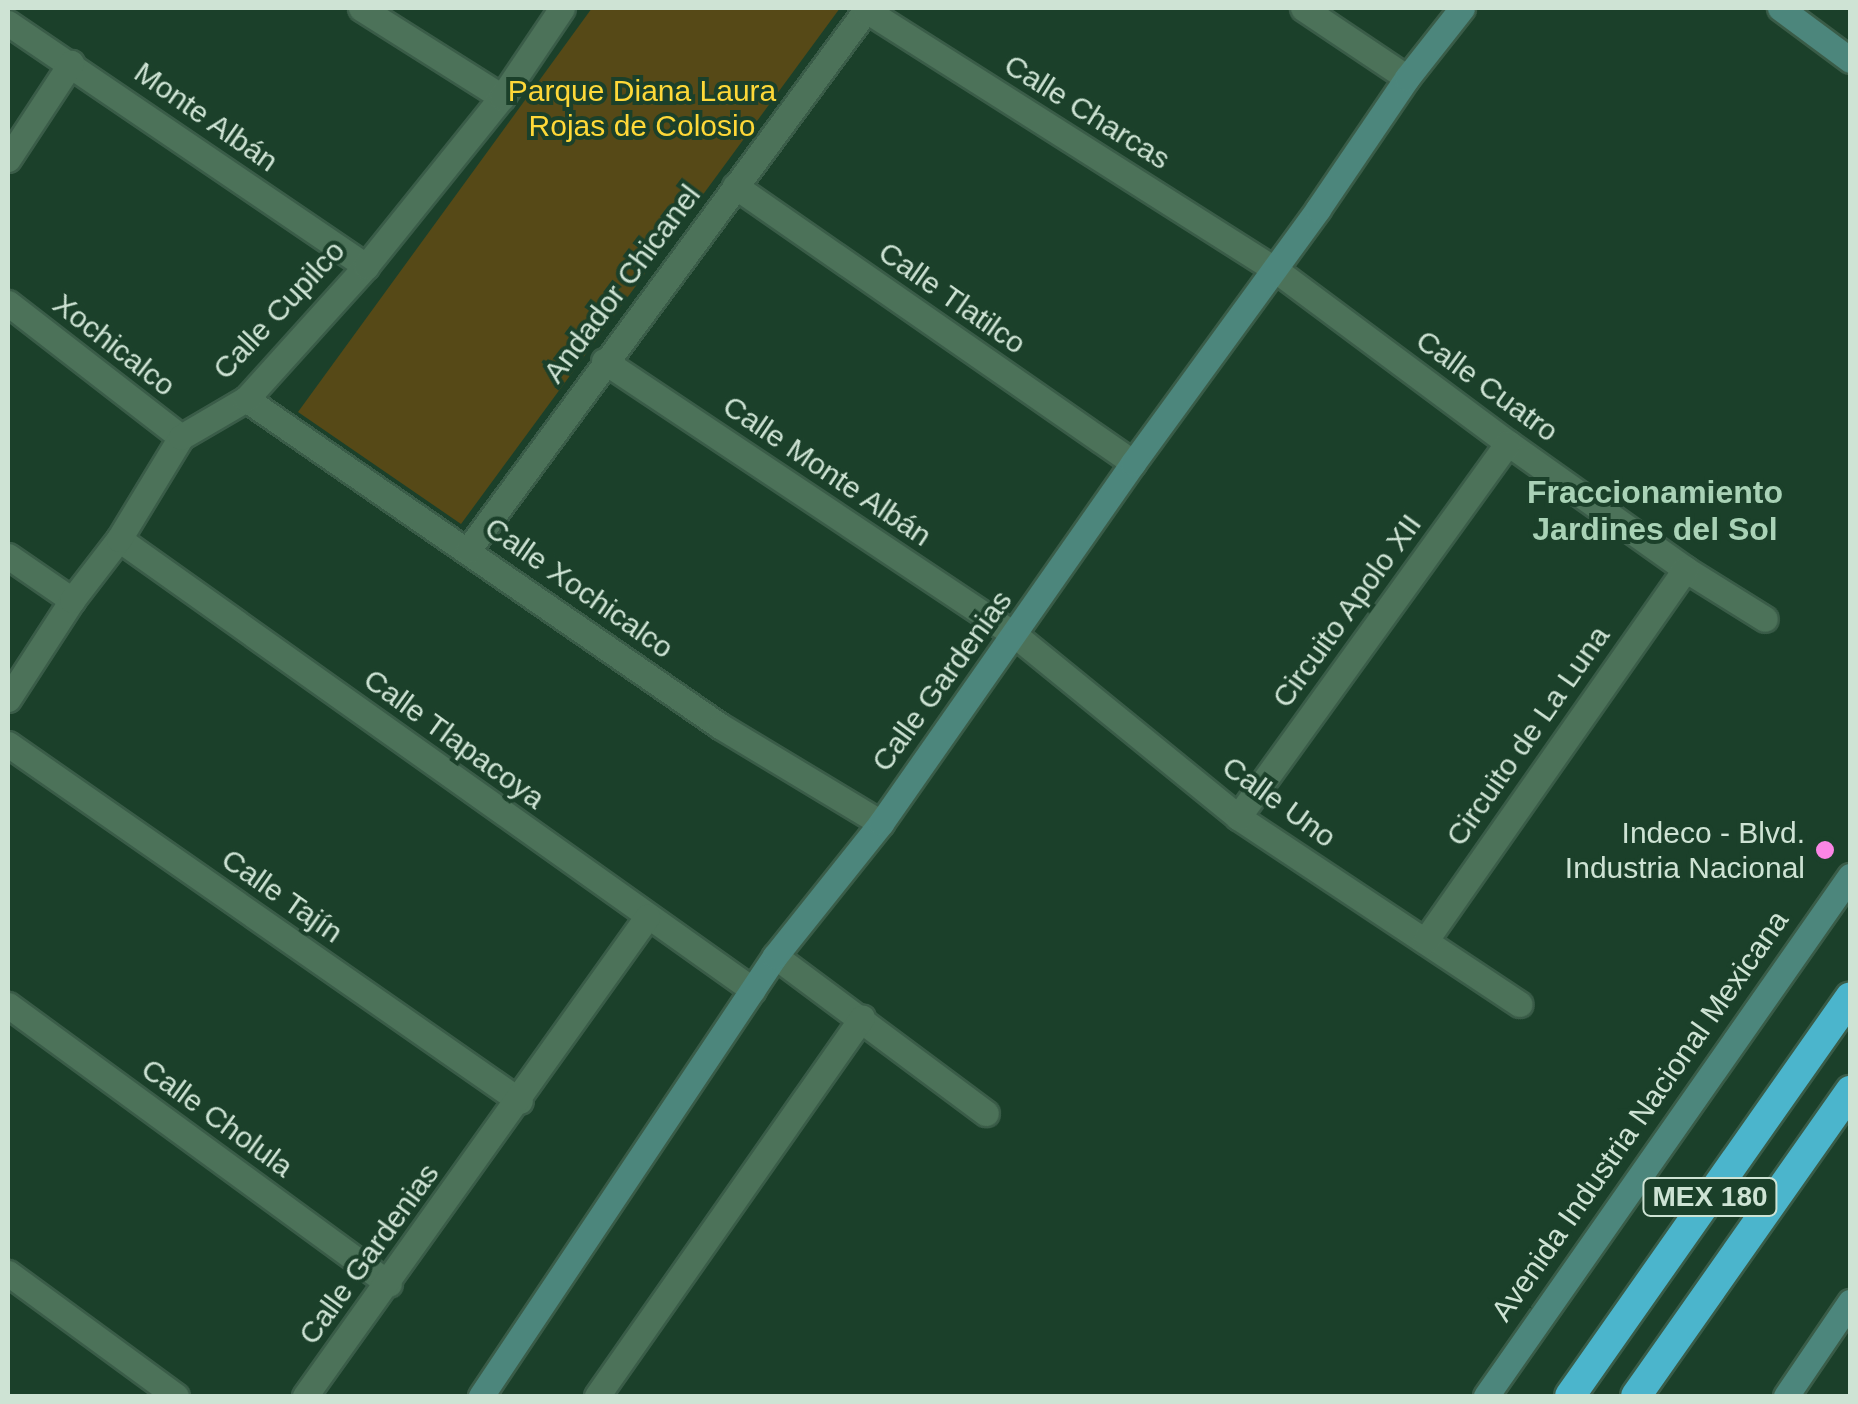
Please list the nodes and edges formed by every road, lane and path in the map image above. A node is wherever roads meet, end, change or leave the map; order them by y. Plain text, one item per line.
1 (361, 8) edge
2 (562, 8) edge
3 (1303, 8) edge
4 (1462, 8) edge
5 (1780, 8) edge
6 (866, 10) edge
7 (8, 23) edge
8 (1850, 60) edge
9 (71, 63) junction
10 (1407, 78) junction
11 (502, 97) junction
12 (8, 160) edge
13 (734, 186) junction
14 (366, 266) junction
15 (1273, 268) junction
16 (8, 303) edge
17 (604, 361) junction
18 (246, 398) junction
19 (182, 437) junction
20 (1508, 443) junction
21 (1133, 463) junction
22 (119, 539) junction
23 (468, 550) junction
24 (8, 556) edge
25 (1685, 569) junction
26 (72, 600) junction
27 (1765, 619) dead end
28 (1015, 635) junction
29 (8, 700) edge
30 (8, 744) edge
31 (1238, 818) junction
32 (881, 823) junction
33 (1850, 876) edge
34 (647, 917) junction
35 (1425, 942) junction
36 (775, 956) junction
37 (753, 990) junction
38 (1850, 998) edge
39 (1519, 1004) dead end
40 (8, 1005) edge
41 (862, 1017) junction
42 (1850, 1091) edge
43 (520, 1101) junction
44 (986, 1112) dead end
45 (8, 1273) edge
46 (389, 1284) junction
47 (1845, 1314) edge
48 (176, 1396) edge
49 (306, 1396) edge
50 (481, 1396) edge
51 (597, 1396) edge
52 (1486, 1396) edge
53 (1570, 1396) edge
54 (1636, 1396) edge
55 (1786, 1396) edge

1 - 11 street
2 - 11 street, Calle Cupilco
3 - 10 street
4 - 10 street, Calle Gardenias
5 - 8 street
6 - 13 street, Andador Chicanel
6 - 15 street, Calle Charcas
7 - 9 street, Monte Albán
9 - 12 street
9 - 14 street, Monte Albán
10 - 15 street, Calle Gardenias
11 - 14 street, Calle Cupilco
13 - 17 street, Andador Chicanel
13 - 21 street, Calle Tlatilco
14 - 18 street, Calle Cupilco
15 - 20 street, Calle Cuatro
15 - 21 street, Calle Gardenias
16 - 19 street, Xochicalco
17 - 23 street, Andador Chicanel
17 - 28 street, Calle Monte Albán
18 - 19 street, Calle Cupilco
18 - 23 street, Calle Xochicalco
19 - 22 street, Calle Cupilco
20 - 25 street, Calle Cuatro
20 - 31 street, Circuito Apolo XII
21 - 28 street, Calle Gardenias
22 - 26 street, Calle Cupilco
22 - 34 street, Calle Tlapacoya
23 - 32 street, Calle Xochicalco
24 - 26 street
25 - 27 street, Calle Cuatro
25 - 35 street, Circuito de La Luna
26 - 29 street, Calle Cupilco
28 - 31 street, Calle Uno
28 - 32 street, Calle Gardenias
30 - 43 street, Calle Tajín
31 - 35 street, Calle Uno
32 - 36 street, Calle Gardenias
33 - 52 street, Avenida Industria Nacional Mexicana
34 - 37 street, Calle Tlapacoya
34 - 43 street, Calle Gardenias
35 - 39 street, Calle Uno
36 - 37 street, Calle Gardenias
36 - 41 street
37 - 50 street, Calle Gardenias
38 - 53 highway, MEX 180
40 - 46 street, Calle Cholula
41 - 44 street
41 - 51 street
42 - 54 highway, MEX 180
43 - 46 street, Calle Gardenias
45 - 48 street
46 - 49 street, Calle Gardenias
47 - 55 street

